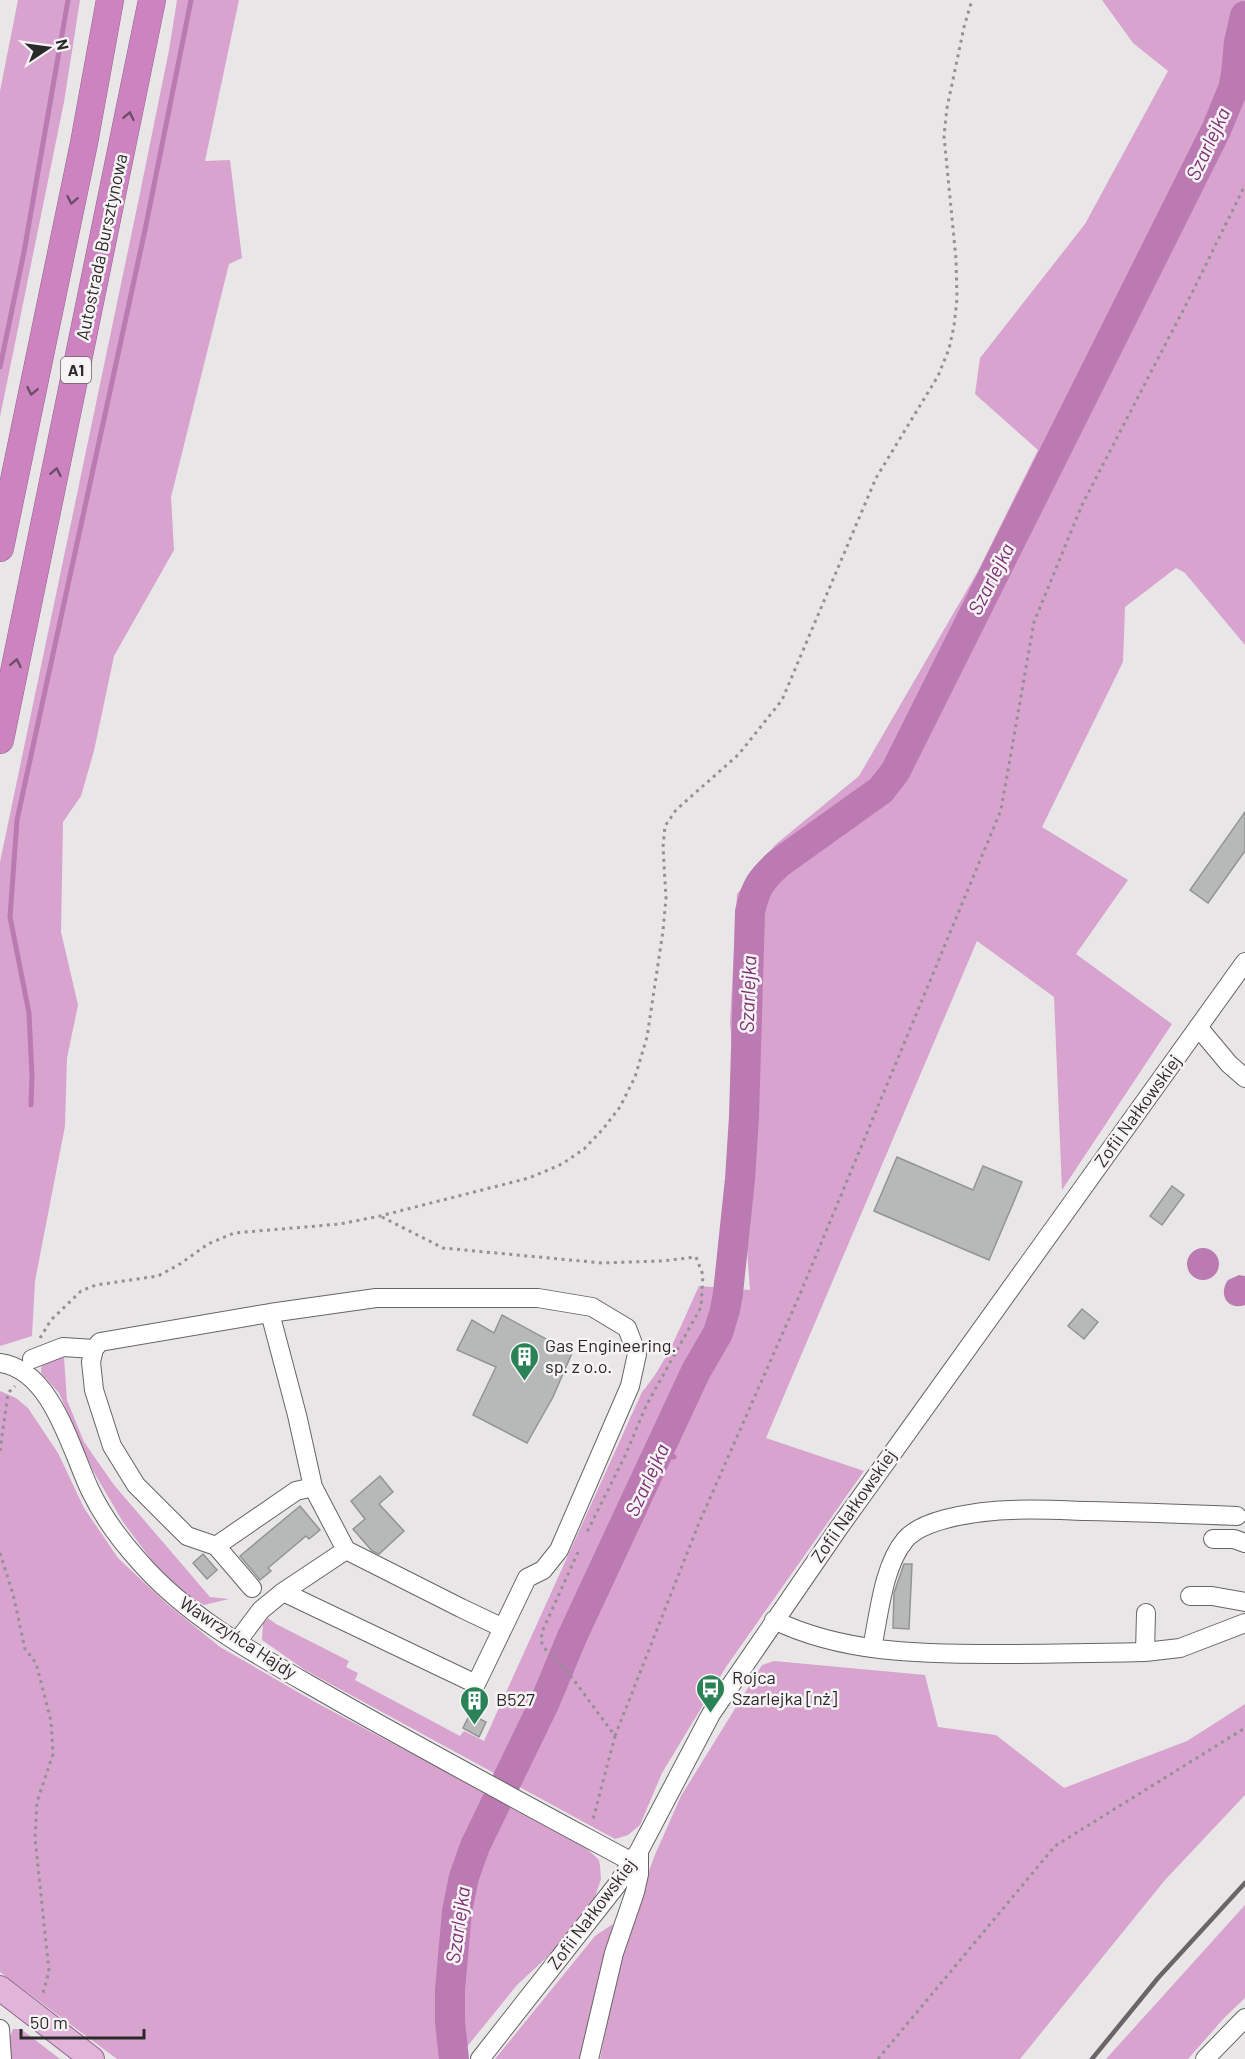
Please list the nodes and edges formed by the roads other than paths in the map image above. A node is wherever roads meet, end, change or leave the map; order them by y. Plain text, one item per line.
1 (110, 0) edge
2 (152, 0) edge
3 (0, 548) edge
4 (0, 740) edge
5 (1245, 962) edge
6 (1198, 1027) junction
7 (1245, 1078) edge
8 (270, 1313) junction
9 (94, 1349) junction
10 (0, 1363) edge
11 (29, 1366) junction
12 (313, 1487) junction
13 (1237, 1516) dead end
14 (1213, 1539) dead end
15 (1245, 1543) edge
16 (216, 1546) junction
17 (346, 1550) junction
18 (252, 1588) dead end
19 (284, 1592) junction
20 (1190, 1596) dead end
21 (1245, 1602) edge
22 (1146, 1613) dead end
23 (774, 1620) junction
24 (1245, 1623) edge
25 (503, 1628) junction
26 (237, 1642) junction
27 (872, 1648) junction
28 (1145, 1652) junction
29 (635, 1856) junction
30 (1, 1993) edge
31 (1245, 2018) edge
32 (0, 2029) edge
33 (2, 2059) edge
34 (92, 2059) edge
35 (480, 2059) edge
36 (589, 2059) edge
37 (1205, 2059) edge

1 -> 3 highway, A1
4 -> 2 highway, Autostrada Bursztynowa / A1
5 - 6 street, Zofii Nałkowskiej
6 - 7 street
6 - 23 street, Zofii Nałkowskiej
8 - 9 street
8 - 12 street
8 - 25 street
9 - 11 street
9 - 16 street
10 - 11 street
11 - 26 street, Wawrzyńca Hajdy
12 - 16 street
12 - 17 street
13 - 27 street
14 - 15 street
16 - 18 street
17 - 19 street
17 - 25 street
19 - 25 street
19 - 26 street
20 - 21 street
22 - 28 street
23 - 27 street
23 - 29 street, Zofii Nałkowskiej
24 - 28 street
26 - 29 street, Wawrzyńca Hajdy
27 - 28 street
29 - 35 street, Zofii Nałkowskiej
29 - 36 street
30 - 34 main road
31 - 37 street
32 - 33 street

